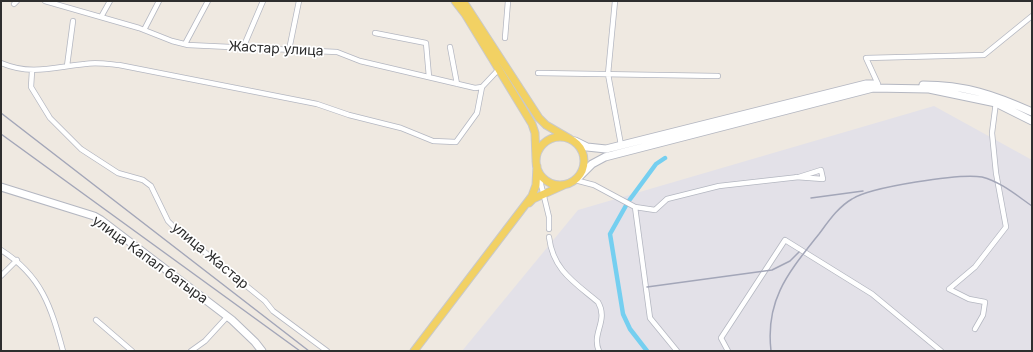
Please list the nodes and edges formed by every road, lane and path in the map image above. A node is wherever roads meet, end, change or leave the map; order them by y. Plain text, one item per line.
1 (46, 1) edge
2 (110, 1) edge
3 (159, 1) edge
4 (208, 1) edge
5 (264, 1) edge
6 (299, 1) edge
7 (455, 1) edge
8 (463, 1) edge
9 (508, 1) edge
10 (614, 1) edge
11 (63, 3) edge
12 (1032, 16) edge
13 (101, 17) junction
14 (73, 21) dead end
15 (144, 30) junction
16 (375, 33) dead end
17 (505, 38) dead end
18 (185, 44) junction
19 (450, 46) dead end
20 (243, 48) junction
21 (289, 50) junction
22 (1, 63) edge
23 (67, 66) junction
24 (499, 68) junction
25 (32, 71) junction
26 (538, 73) dead end
27 (608, 74) junction
28 (718, 76) dead end
29 (429, 77) junction
30 (457, 84) junction
31 (878, 84) junction
32 (482, 87) junction
33 (997, 100) junction
34 (526, 108) junction
35 (1032, 112) edge
36 (1032, 121) edge
37 (572, 140) junction
38 (621, 145) junction
39 (537, 165) junction
40 (796, 178) junction
41 (574, 180) junction
42 (1, 187) edge
43 (545, 194) junction
44 (524, 207) junction
45 (635, 208) junction
46 (549, 230) dead end
47 (549, 237) dead end
48 (1, 250) edge
49 (17, 260) junction
50 (1, 276) edge
51 (227, 317) junction
52 (96, 320) dead end
53 (975, 329) dead end
54 (63, 351) edge
55 (132, 351) edge
56 (191, 351) edge
57 (262, 351) edge
58 (327, 351) edge
59 (414, 351) edge
60 (599, 351) edge
61 (677, 351) edge
62 (728, 351) edge
63 (941, 351) edge

1 - 11 street, Жастар улица
2 - 13 street
3 - 15 street
4 - 18 street
5 - 20 street
6 - 21 street
7 - 24 main road
8 - 34 main road
9 - 17 street
10 - 27 street
11 - 13 street, Жастар улица
12 - 31 street
13 - 15 street, Жастар улица
14 - 23 street
15 - 18 street, Жастар улица
16 - 29 street
18 - 20 street, Жастар улица
19 - 30 street
20 - 21 street, Жастар улица
21 - 29 street, Жастар улица
22 - 25 street
23 - 25 street
23 - 32 street
24 - 32 street
24 - 34 main road
25 - 58 street, улица Жастар
26 - 27 street
27 - 28 street
27 - 38 street
29 - 30 street, Жастар улица
30 - 32 street, Жастар улица
31 - 33 main road
31 - 38 main road
33 - 35 main road
33 - 36 main road
33 - 41 main road
33 - 53 street
34 - 37 main road
34 - 39 main road
37 - 38 main road
37 - 39 main road
37 - 41 main road
39 - 41 main road
39 - 43 street
39 - 44 main road
40 - 40 street
40 - 45 street
41 - 43 main road
41 - 45 street
42 - 51 main road, улица Капал батыра
43 - 44 main road
43 - 46 street
44 - 59 main road
45 - 61 street
47 - 60 street
48 - 49 street
49 - 50 street
49 - 54 street
51 - 56 street
51 - 57 main road, улица Капал батыра
52 - 55 street
62 - 63 street

